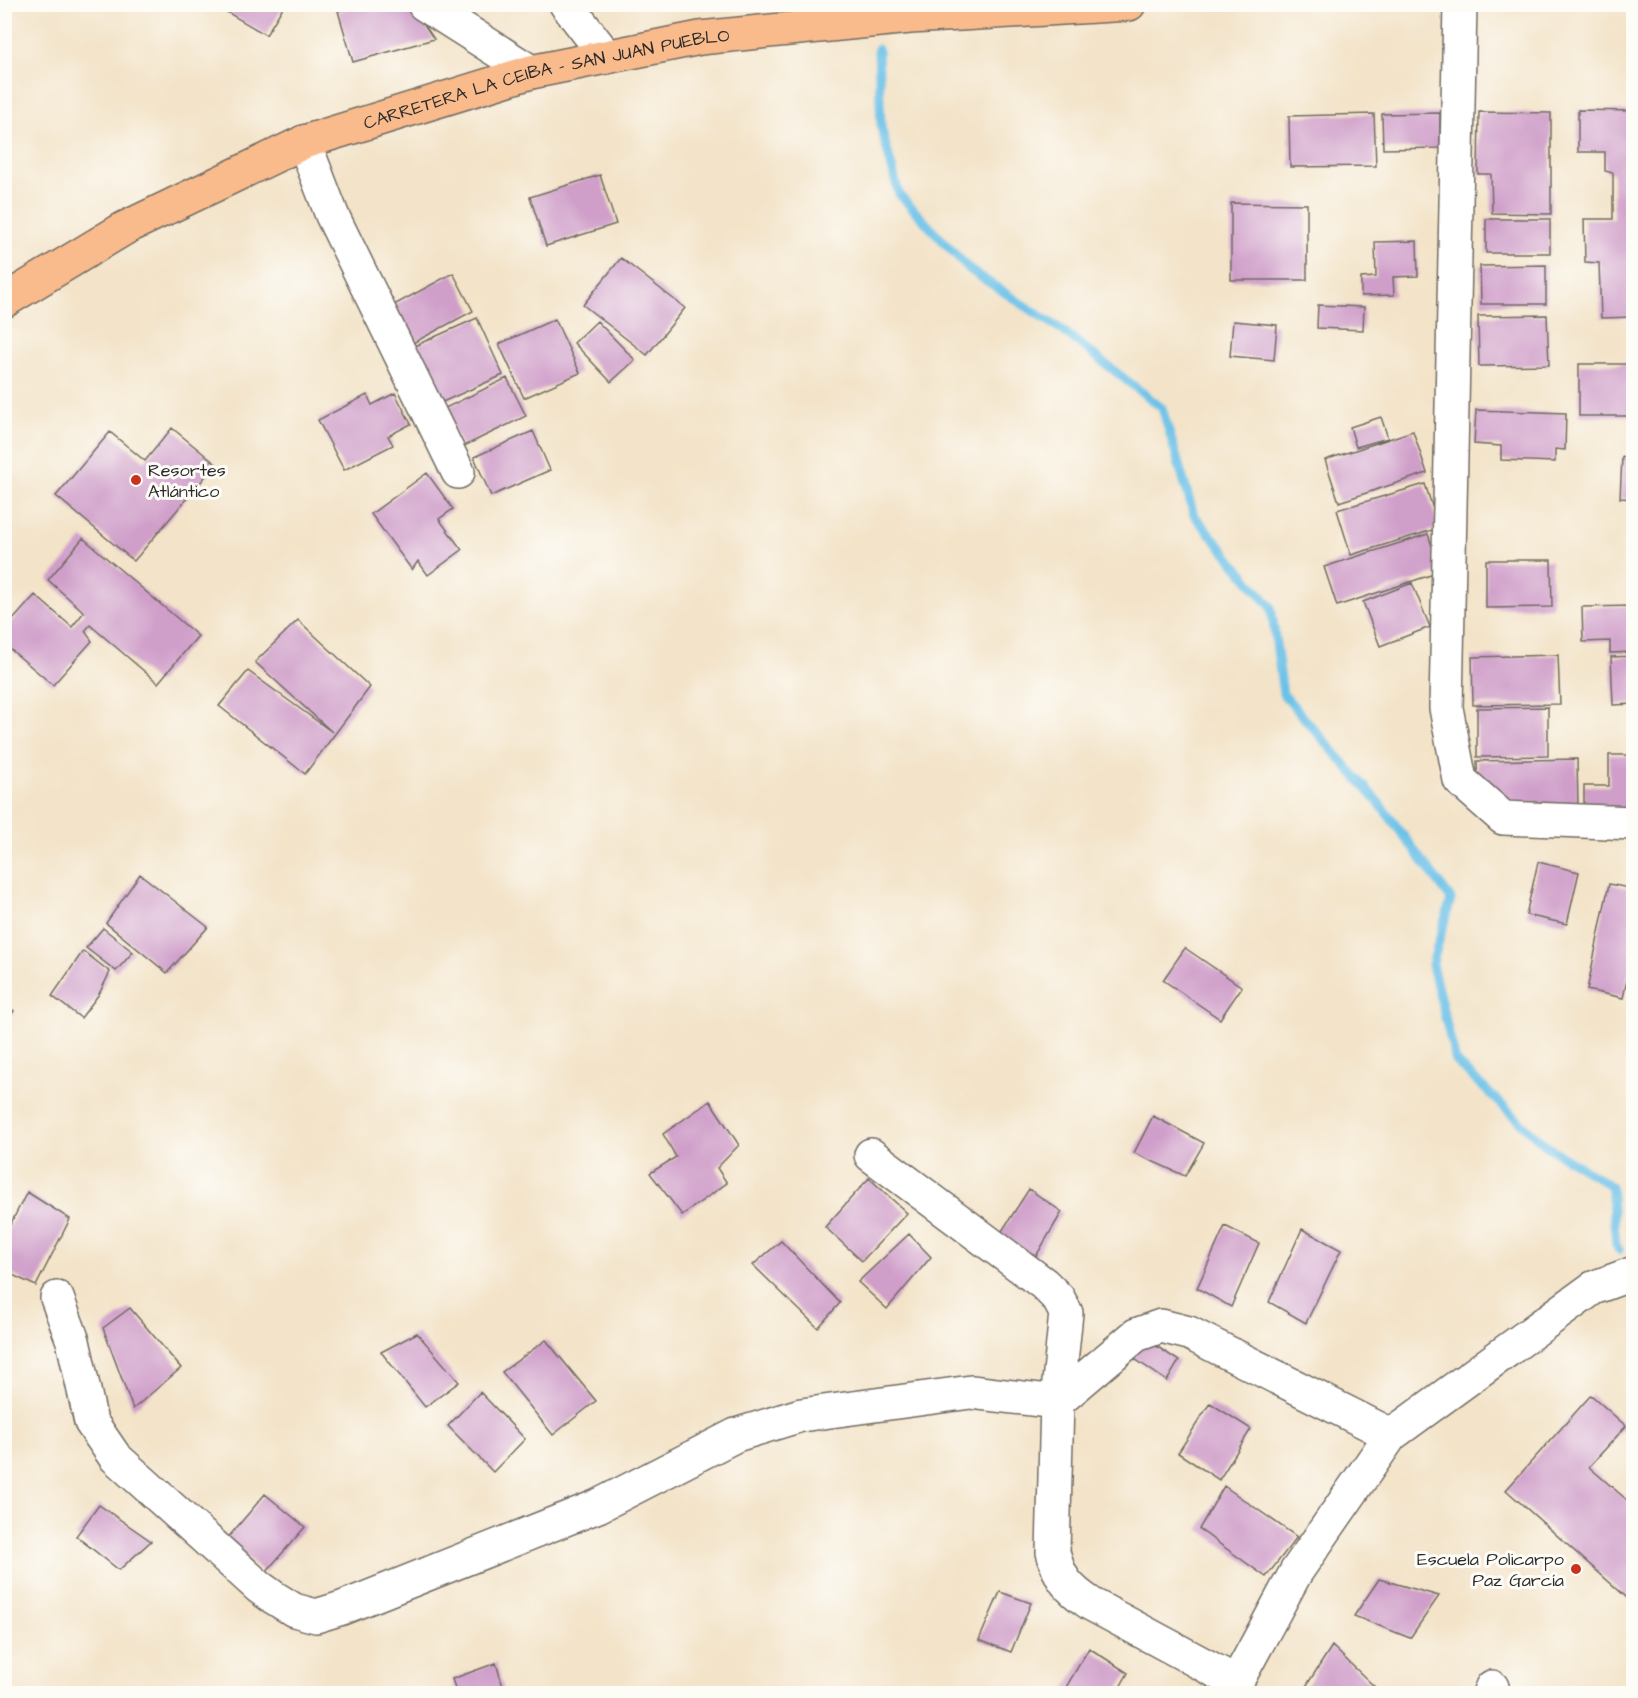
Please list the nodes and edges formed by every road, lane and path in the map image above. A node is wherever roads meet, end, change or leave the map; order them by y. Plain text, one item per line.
1 (424, 4) edge
2 (566, 4) edge
3 (1129, 4) edge
4 (1460, 4) edge
5 (607, 57) junction
6 (531, 72) junction
7 (304, 142) junction
8 (4, 301) edge
9 (458, 472) dead end
10 (1634, 823) edge
11 (871, 1155) dead end
12 (1634, 1273) edge
13 (57, 1298) dead end
14 (1057, 1402) junction
15 (1391, 1435) junction
16 (1233, 1688) edge

1 - 6 street
2 - 5 street
3 - 5 main road, CARRETERA LA CEIBA - SAN JUAN PUEBLO
4 - 10 street
5 - 6 main road, CARRETERA LA CEIBA - SAN JUAN PUEBLO
6 - 7 main road, CARRETERA LA CEIBA - SAN JUAN PUEBLO
7 - 8 main road, CARRETERA LA CEIBA - SAN JUAN PUEBLO
7 - 9 street
11 - 14 street
12 - 15 street
13 - 14 street
14 - 15 street
14 - 16 street
15 - 16 street

